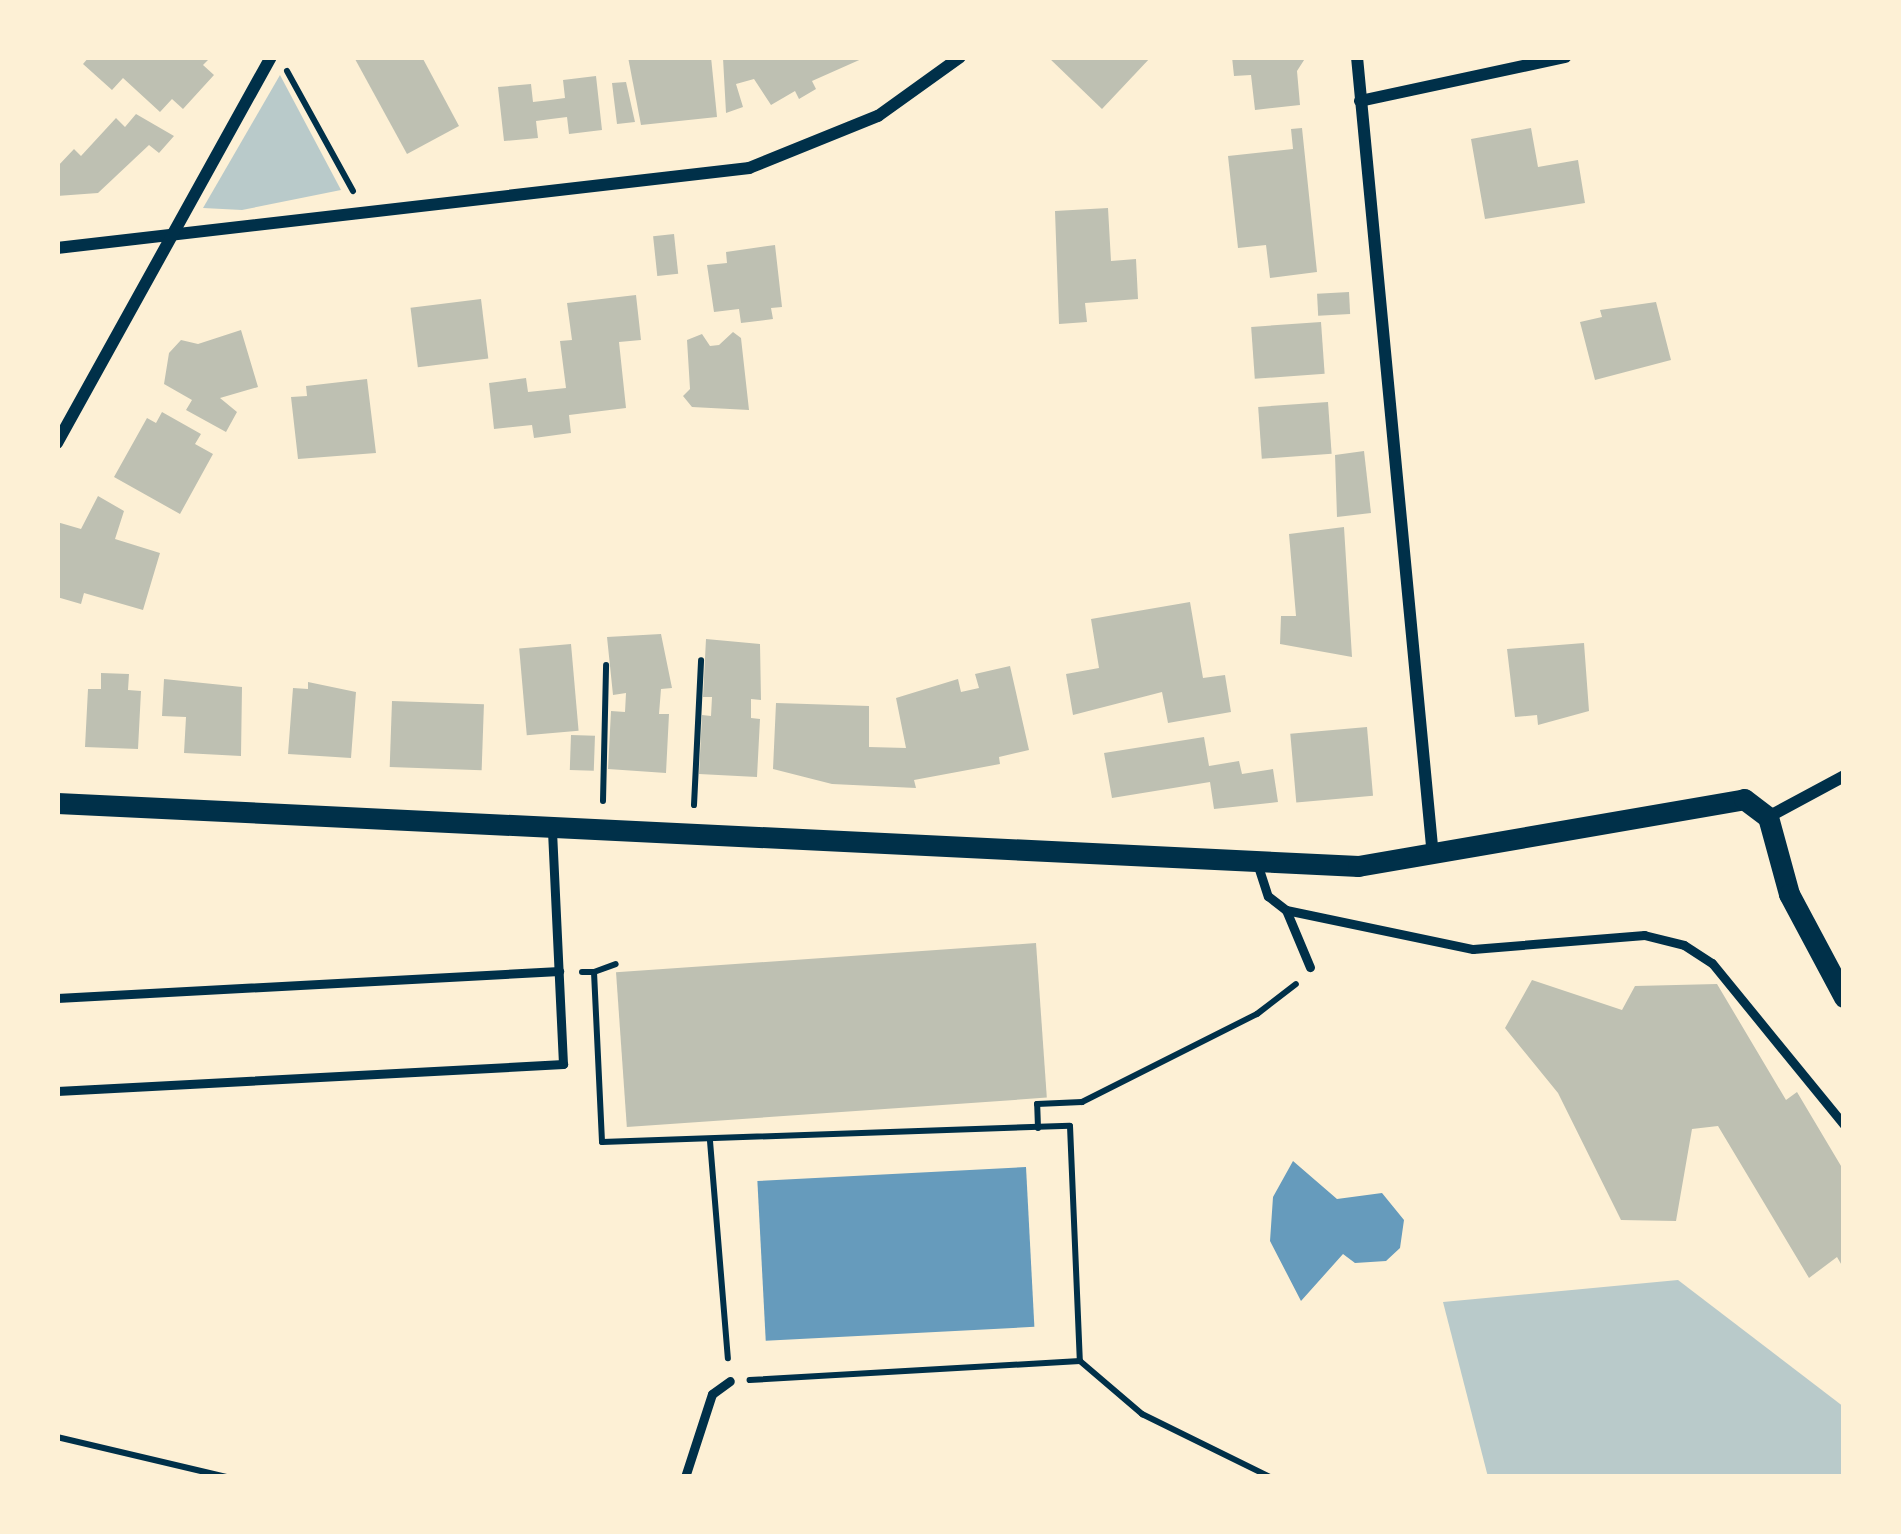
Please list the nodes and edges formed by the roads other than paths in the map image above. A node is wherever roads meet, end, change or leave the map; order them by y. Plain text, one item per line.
1 (275, 57) edge
2 (960, 57) edge
3 (1357, 57) edge
4 (1565, 57) edge
5 (1360, 101) junction
6 (168, 236) junction
7 (57, 248) edge
8 (57, 443) edge
9 (1844, 776) edge
10 (57, 803) edge
11 (1768, 817) junction
12 (552, 826) junction
13 (1433, 857) junction
14 (1256, 863) junction
15 (1286, 910) junction
16 (1310, 967) road end
17 (559, 971) junction
18 (1844, 997) edge
19 (57, 998) edge
20 (57, 1091) edge
21 (1844, 1125) edge
22 (730, 1381) road end
23 (685, 1477) edge

1 - 6 street
2 - 6 street
3 - 5 street
4 - 5 street
5 - 13 street
6 - 7 street
6 - 8 street
9 - 11 street
10 - 12 street
11 - 13 street
11 - 18 street
12 - 14 street
12 - 17 lane
13 - 14 street
14 - 15 lane
15 - 16 lane
15 - 21 lane
17 - 19 lane
17 - 20 lane
22 - 23 lane

